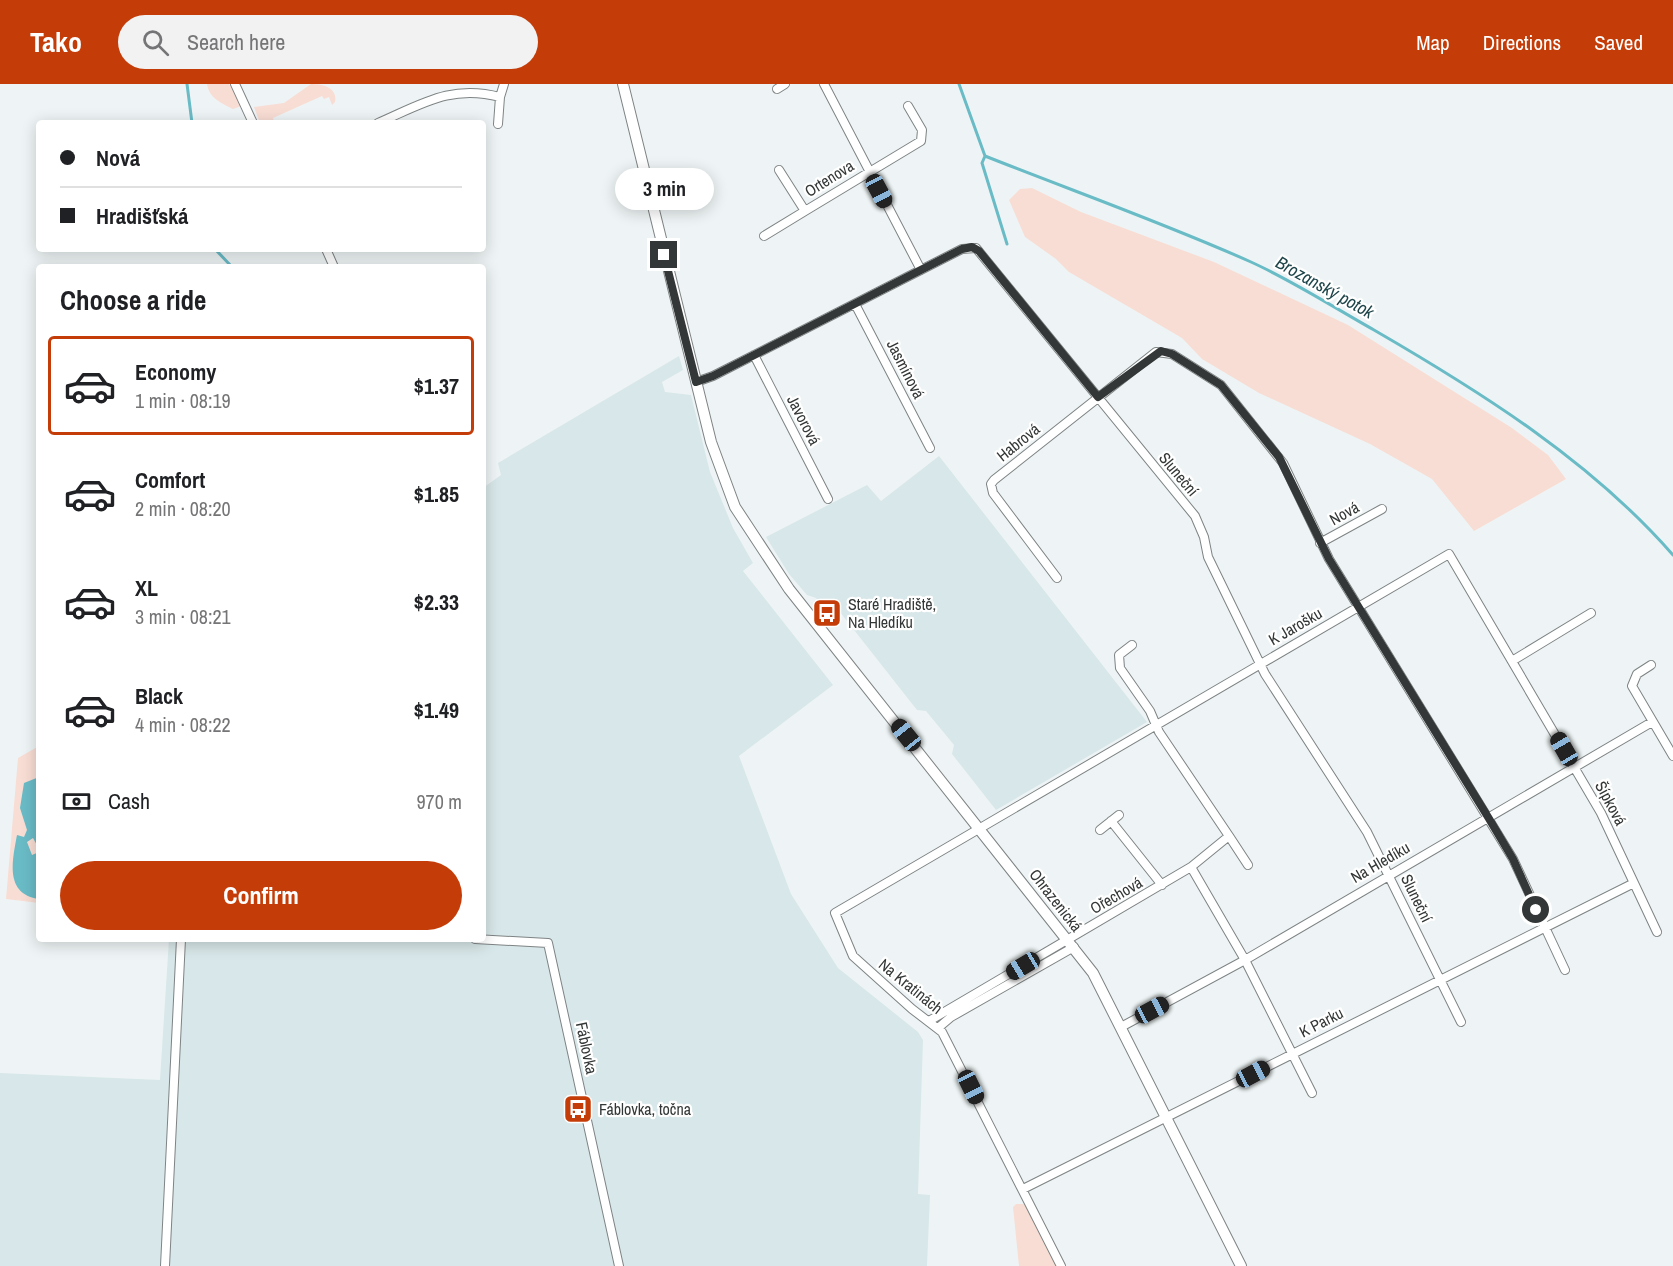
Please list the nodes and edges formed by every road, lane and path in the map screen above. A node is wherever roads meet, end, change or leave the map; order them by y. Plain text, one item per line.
1 (235, 84) edge
2 (504, 84) edge
3 (623, 84) edge
4 (824, 84) edge
5 (500, 97) junction
6 (908, 106) dead end
7 (252, 120) edge
8 (385, 120) edge
9 (498, 124) dead end
10 (779, 170) dead end
11 (869, 171) junction
12 (805, 211) junction
13 (764, 236) dead end
14 (921, 270) junction
15 (855, 304) junction
16 (754, 356) junction
17 (696, 382) junction
18 (1098, 397) junction
19 (930, 448) dead end
20 (828, 499) dead end
21 (1382, 509) dead end
22 (1320, 543) junction
23 (1449, 554) joint
24 (1057, 578) dead end
25 (1358, 607) junction
26 (1591, 613) dead end
27 (1132, 645) dead end
28 (1512, 661) junction
29 (1260, 664) junction
30 (1651, 665) dead end
31 (1652, 722) junction
32 (1156, 724) junction
33 (1673, 756) edge
34 (1574, 767) junction
35 (1119, 815) dead end
36 (1488, 817) junction
37 (1111, 821) junction
38 (979, 827) junction
39 (1100, 830) dead end
40 (1229, 836) junction
41 (1248, 865) dead end
42 (1191, 867) junction
43 (1389, 874) junction
44 (1634, 883) junction
45 (1162, 885) junction
46 (1544, 928) junction
47 (1658, 932) dead end
48 (486, 940) edge
49 (181, 942) edge
50 (1071, 943) junction
51 (1245, 960) junction
52 (1565, 970) dead end
53 (1439, 979) junction
54 (928, 1021) junction
55 (1461, 1022) dead end
56 (1121, 1027) junction
57 (938, 1028) junction
58 (1293, 1053) junction
59 (1312, 1093) dead end
60 (1167, 1119) junction
61 (1023, 1189) junction
62 (165, 1266) edge
63 (619, 1266) edge
64 (1062, 1266) edge
65 (1241, 1266) edge

1 - 7 street
2 - 5 street
3 - 17 street, Ohrazenická
4 - 11 street, Ortenova
5 - 8 street
5 - 9 street
6 - 11 street, Ortenova
10 - 12 street, Ortenova
11 - 12 street, Ortenova
11 - 14 street, Ortenova
12 - 13 street, Ortenova
14 - 15 street, Sluneční
14 - 18 street, Sluneční
15 - 16 street, Sluneční
15 - 19 street, Jasmínová
16 - 17 street, Sluneční
16 - 20 street, Javorová
17 - 38 street, Ohrazenická
18 - 22 street, Nová
18 - 24 street, Habrová
18 - 29 street, Sluneční
21 - 22 street, Nová
22 - 25 street, Nová
23 - 25 street, K Jarošku
23 - 28 street, Šípková
25 - 29 street, K Jarošku
25 - 36 street, Nová
26 - 28 street
27 - 32 street
28 - 34 street, Šípková
29 - 32 street, K Jarošku
29 - 43 street, Sluneční
30 - 31 street
31 - 33 street
31 - 34 street, Na Hledíku
32 - 38 street, K Jarošku
32 - 40 street
34 - 36 street, Na Hledíku
34 - 44 street, Šípková
35 - 37 street
36 - 43 street, Na Hledíku
36 - 46 street, Nová
37 - 39 street
37 - 45 street, Ořechová
38 - 50 street, Ohrazenická
38 - 54 street, Na Kratinách
40 - 41 street
40 - 42 street, Ořechová
42 - 45 street, Ořechová
42 - 51 street
43 - 51 street, Na Hledíku
43 - 53 street, Sluneční
44 - 46 street, K Parku
44 - 47 street, Šípková
45 - 50 street, Ořechová
46 - 52 street, Nová
46 - 53 street, K Parku
48 - 63 street, Fáblovka
49 - 62 street
50 - 54 street, Ořechová
50 - 56 street, Ohrazenická
50 - 57 street, Ořechová
51 - 56 street, Na Hledíku
51 - 58 street
53 - 55 street, Sluneční
53 - 58 street, K Parku
54 - 57 street, Na Kratinách
56 - 60 street, Ohrazenická
57 - 61 street, Na Kratinách
58 - 59 street
58 - 60 street, K Parku
60 - 61 street, K Parku
60 - 65 street, Ohrazenická
61 - 64 street, Na Kratinách

